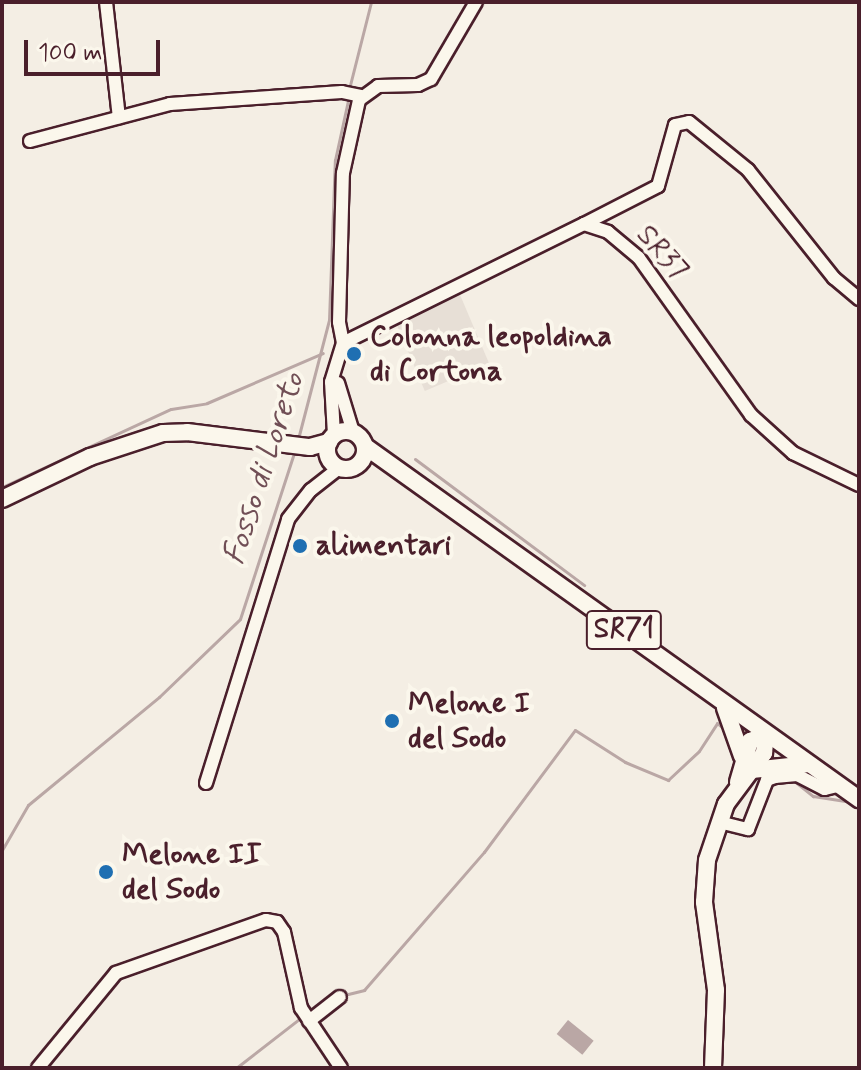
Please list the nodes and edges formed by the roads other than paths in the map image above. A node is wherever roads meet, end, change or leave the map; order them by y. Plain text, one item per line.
1 (106, 2) edge
2 (476, 2) edge
3 (352, 94) junction
4 (119, 117) junction
5 (30, 141) dead end
6 (584, 224) junction
7 (859, 299) edge
8 (340, 350) junction
9 (353, 432) junction
10 (366, 447) junction
11 (337, 454) junction
12 (387, 464) junction
13 (859, 485) edge
14 (2, 499) edge
15 (725, 708) junction
16 (766, 735) junction
17 (747, 763) junction
18 (811, 764) junction
19 (206, 783) dead end
20 (841, 785) junction
21 (859, 799) edge
22 (719, 822) junction
23 (340, 997) dead end
24 (309, 1021) junction
25 (38, 1068) edge
26 (341, 1068) edge
27 (713, 1068) edge

1 - 4 street
2 - 3 street
3 - 4 street
3 - 8 street
4 - 5 street
6 - 7 street
6 - 8 street
6 - 13 street, SR37
8 - 9 street
8 - 11 street
9 - 10 main road, SR71
9 - 11 main road
10 - 11 main road
10 - 12 main road, SR71
11 - 12 main road
11 - 14 main road
11 - 19 street
12 - 15 main road, SR71
15 - 16 main road, SR71
15 - 17 main road
16 - 17 main road
16 - 18 main road, SR71
17 - 18 main road
17 - 22 main road
18 - 20 main road, SR71
20 - 21 main road, SR71
20 - 22 street
22 - 27 main road
23 - 24 street
24 - 25 street
24 - 26 street

